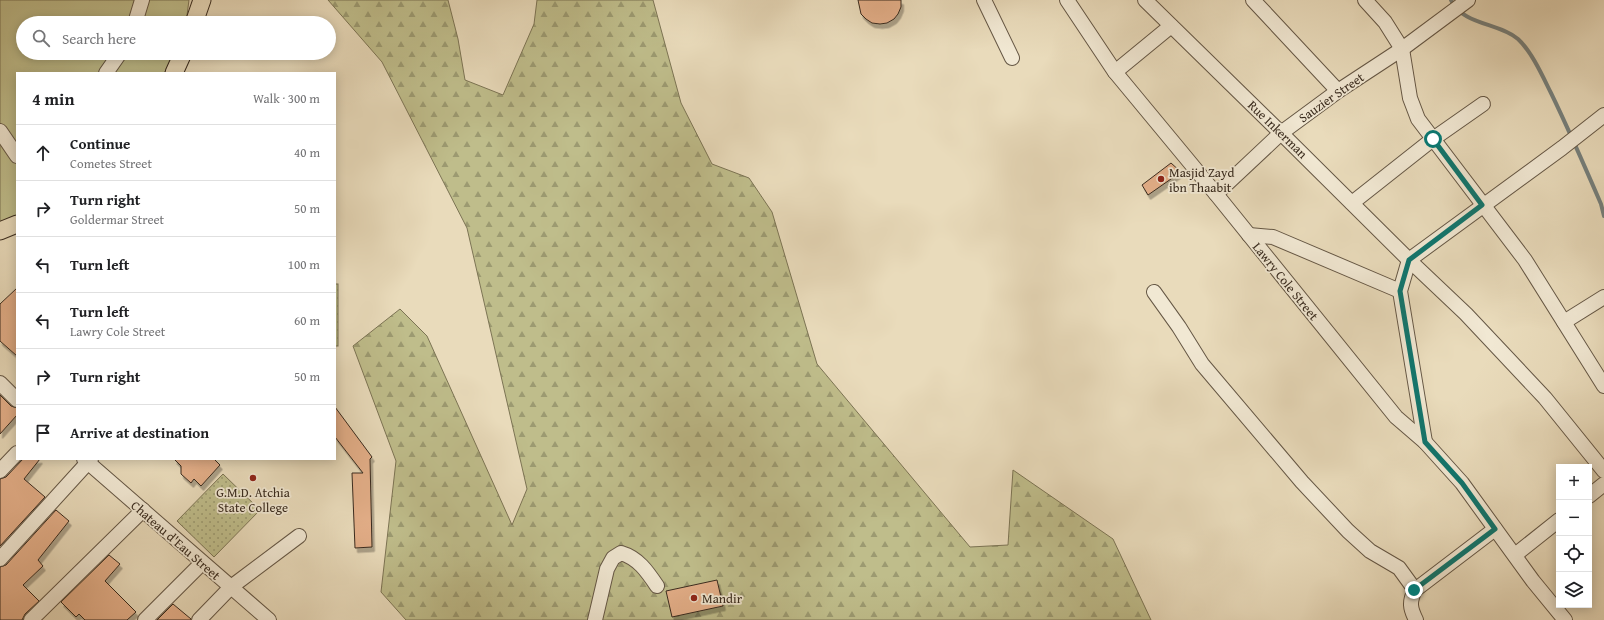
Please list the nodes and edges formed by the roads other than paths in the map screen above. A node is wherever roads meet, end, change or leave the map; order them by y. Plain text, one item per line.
1 (142, 0) edge
2 (202, 0) edge
3 (984, 0) edge
4 (1067, 0) edge
5 (1145, 0) edge
6 (1253, 0) edge
7 (1365, 0) edge
8 (1461, 5) edge
9 (137, 16) edge
10 (196, 16) edge
11 (1171, 26) junction
12 (1402, 49) junction
13 (1012, 58) dead end
14 (115, 60) edge
15 (179, 60) edge
16 (107, 72) edge
17 (174, 72) edge
18 (1115, 72) junction
19 (1338, 91) junction
20 (1483, 104) dead end
21 (1604, 115) edge
22 (0, 131) edge
23 (1281, 133) junction
24 (1433, 139) junction
25 (11, 148) edge
26 (1216, 194) junction
27 (1352, 203) junction
28 (1482, 205) junction
29 (16, 224) edge
30 (0, 231) edge
31 (1249, 235) junction
32 (1409, 260) junction
33 (1400, 291) junction
34 (1154, 292) dead end
35 (1604, 297) edge
36 (1564, 322) junction
37 (0, 383) edge
38 (1604, 386) edge
39 (16, 399) edge
40 (1425, 442) junction
41 (16, 454) edge
42 (88, 460) edge
43 (0, 471) edge
44 (1604, 471) edge
45 (1604, 484) edge
46 (1592, 494) edge
47 (143, 510) junction
48 (1556, 522) edge
49 (1495, 529) junction
50 (299, 536) dead end
51 (1515, 555) junction
52 (0, 559) edge
53 (202, 562) junction
54 (657, 586) dead end
55 (231, 587) junction
56 (1414, 590) junction
57 (31, 620) edge
58 (145, 620) edge
59 (199, 620) edge
60 (269, 620) edge
61 (595, 620) edge
62 (1416, 620) edge
63 (1563, 620) edge

1 - 9 street
2 - 10 main road
3 - 13 street
4 - 18 street, Lawry Cole Street
5 - 11 street, Rue Inkerman
6 - 19 street
7 - 12 street
8 - 12 street, Sauzier Street
11 - 18 street
11 - 23 street, Rue Inkerman
12 - 19 street, Sauzier Street
12 - 24 street
14 - 16 street
15 - 17 main road
18 - 26 street, Lawry Cole Street
19 - 23 street, Sauzier Street
20 - 24 street
21 - 28 street
22 - 25 street
23 - 26 street, Sauzier Street
23 - 27 street, Rue Inkerman
24 - 27 street
24 - 28 street
26 - 31 street, Lawry Cole Street
27 - 32 street, Rue Inkerman
28 - 32 street
28 - 36 street
29 - 30 main road
31 - 33 street
31 - 40 street, Lawry Cole Street
32 - 33 street
32 - 44 street, Rue Inkerman
33 - 40 street
34 - 56 street
35 - 36 street
36 - 38 street
37 - 39 street
40 - 49 street, Lawry Cole Street
41 - 43 street
42 - 47 street, Chateau d'Eau Street
42 - 52 street
45 - 46 street
47 - 53 street, Chateau d'Eau Street
47 - 57 street
48 - 51 street
49 - 51 street, Lawry Cole Street
49 - 56 street
50 - 55 street
51 - 63 street, Lawry Cole Street
53 - 55 street, Chateau d'Eau Street
53 - 58 street
54 - 61 street
55 - 59 street
55 - 60 street, Chateau d'Eau Street
56 - 62 street

